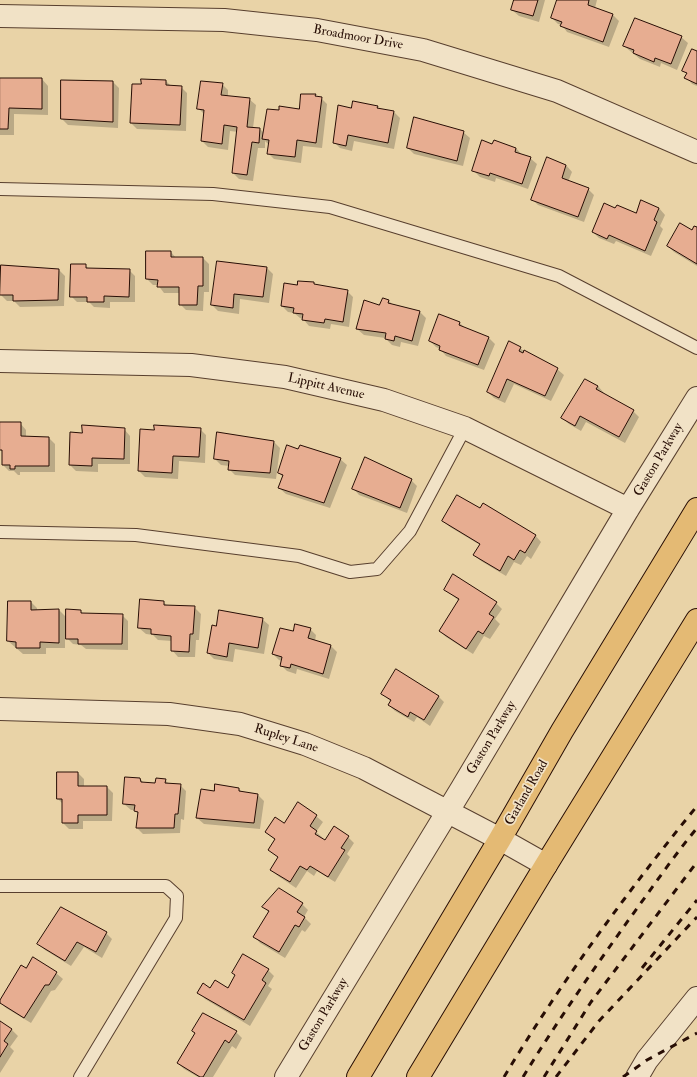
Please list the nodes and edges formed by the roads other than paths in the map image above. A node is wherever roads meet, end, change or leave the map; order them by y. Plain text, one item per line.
1 (0, 16) edge
2 (697, 152) edge
3 (0, 189) edge
4 (697, 348) edge
5 (0, 360) edge
6 (697, 398) edge
7 (465, 428) junction
8 (628, 509) junction
9 (697, 509) edge
10 (0, 532) edge
11 (697, 620) edge
12 (0, 708) edge
13 (448, 812) junction
14 (500, 839) junction
15 (546, 865) junction
16 (0, 886) edge
17 (697, 998) edge
18 (80, 1077) edge
19 (286, 1077) edge
20 (358, 1077) edge
21 (418, 1077) edge
22 (637, 1077) edge

1 - 2 street, Broadmoor Drive
3 - 4 lane
5 - 7 street, Lippitt Avenue
6 - 8 street, Gaston Parkway
7 - 8 street, Lippitt Avenue
7 - 10 lane
8 - 13 street, Gaston Parkway
9 - 14 main road, Garland Road
11 - 15 main road
12 - 13 street, Rupley Lane
13 - 14 street, Rupley Lane
13 - 19 street, Gaston Parkway
14 - 15 street, Rupley Lane
14 - 20 main road, Garland Road
15 - 21 main road
16 - 18 lane
17 - 22 street

